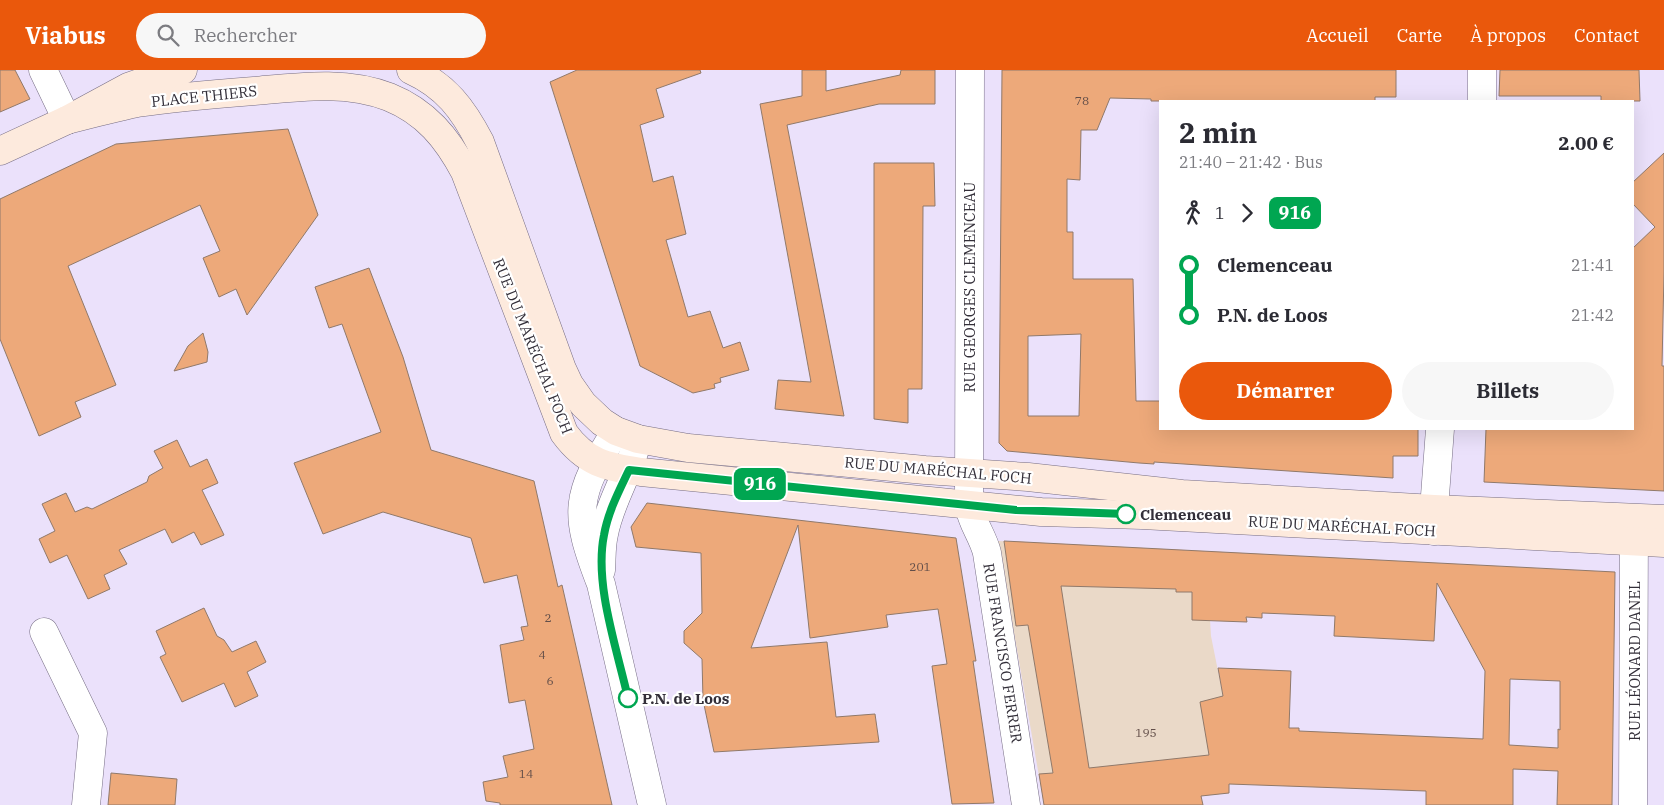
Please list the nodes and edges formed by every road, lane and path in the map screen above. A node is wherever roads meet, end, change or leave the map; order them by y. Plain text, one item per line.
1 (43, 70) edge
2 (183, 70) edge
3 (411, 70) edge
4 (970, 70) edge
5 (1482, 70) edge
6 (1482, 100) edge
7 (67, 120) junction
8 (450, 146) joint
9 (0, 151) edge
10 (1440, 430) edge
11 (627, 435) junction
12 (596, 462) junction
13 (629, 470) junction
14 (970, 473) junction
15 (969, 505) junction
16 (1664, 519) edge
17 (1434, 520) junction
18 (1635, 530) junction
19 (1664, 543) edge
20 (601, 584) junction
21 (44, 632) dead end
22 (86, 805) edge
23 (652, 805) edge
24 (1026, 805) edge
25 (1633, 805) edge

1 - 7 street
2 - 7 main road, PLACE THIERS
3 - 11 main road, RUE DU MARÉCHAL FOCH
4 - 14 street, RUE GEORGES CLEMENCEAU
5 - 6 street
7 - 8 main road, PLACE THIERS
7 - 9 main road
8 - 12 main road, RUE DU MARÉCHAL FOCH
10 - 17 street
11 - 12 street
11 - 13 street
11 - 14 main road, RUE DU MARÉCHAL FOCH
12 - 13 main road, RUE DU MARÉCHAL FOCH
12 - 20 street
13 - 15 main road, RUE DU MARÉCHAL FOCH
13 - 20 street
14 - 15 street, RUE GEORGES CLEMENCEAU
14 - 17 main road, RUE DU MARÉCHAL FOCH
15 - 17 main road, RUE DU MARÉCHAL FOCH
15 - 24 street, RUE FRANCISCO FERRER
16 - 18 main road, RUE DU MARÉCHAL FOCH
17 - 18 main road, RUE DU MARÉCHAL FOCH
18 - 19 main road, RUE DU MARÉCHAL FOCH
18 - 25 street, RUE LÉONARD DANEL
20 - 23 street
21 - 22 street

